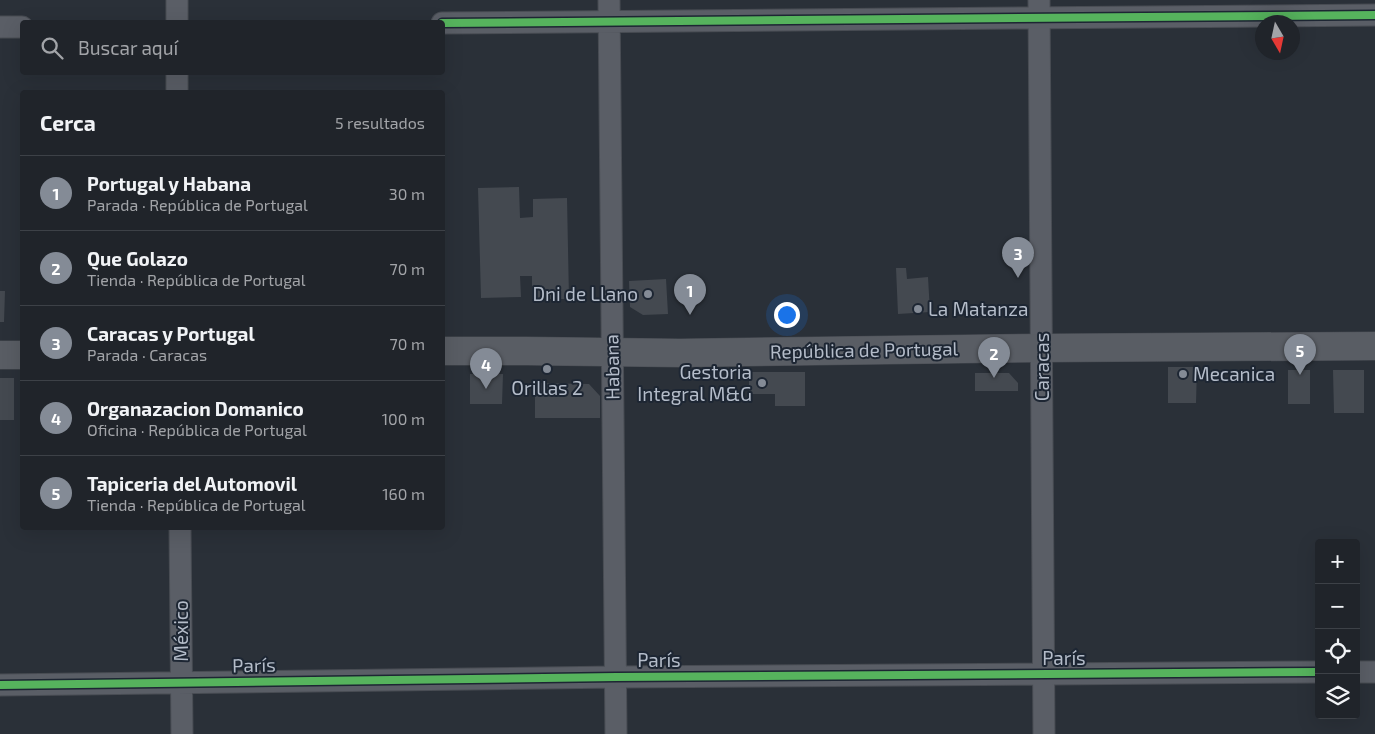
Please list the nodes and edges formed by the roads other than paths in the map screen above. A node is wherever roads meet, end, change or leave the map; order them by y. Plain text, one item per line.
1 (177, 0) edge
2 (609, 0) edge
3 (1039, 9) edge
4 (1375, 15) edge
5 (177, 20) edge
6 (609, 21) junction
7 (445, 23) edge
8 (0, 27) edge
9 (20, 27) edge
10 (177, 75) edge
11 (177, 90) edge
12 (1375, 346) edge
13 (1042, 348) junction
14 (445, 351) edge
15 (612, 352) junction
16 (0, 355) edge
17 (20, 355) edge
18 (180, 530) edge
19 (1315, 672) edge
20 (1360, 672) edge
21 (1375, 672) edge
22 (1043, 674) junction
23 (616, 677) junction
24 (181, 682) junction
25 (0, 685) edge
26 (182, 734) edge
27 (616, 734) edge
28 (1044, 734) edge

1 - 5 street
2 - 6 street, Habana
3 - 4 street
3 - 6 street
3 - 13 street, Caracas
6 - 7 street
6 - 15 street, Habana
8 - 9 street
10 - 11 street
12 - 13 main road, República de Portugal
13 - 15 main road, República de Portugal
13 - 22 street, Caracas
14 - 15 main road, República de Portugal
15 - 23 street, Habana
16 - 17 main road
18 - 24 street, México
19 - 22 street, París
20 - 21 street
22 - 23 street, París
22 - 28 street, Caracas
23 - 24 street, París
23 - 27 street, Habana
24 - 25 street, París
24 - 26 street, México

